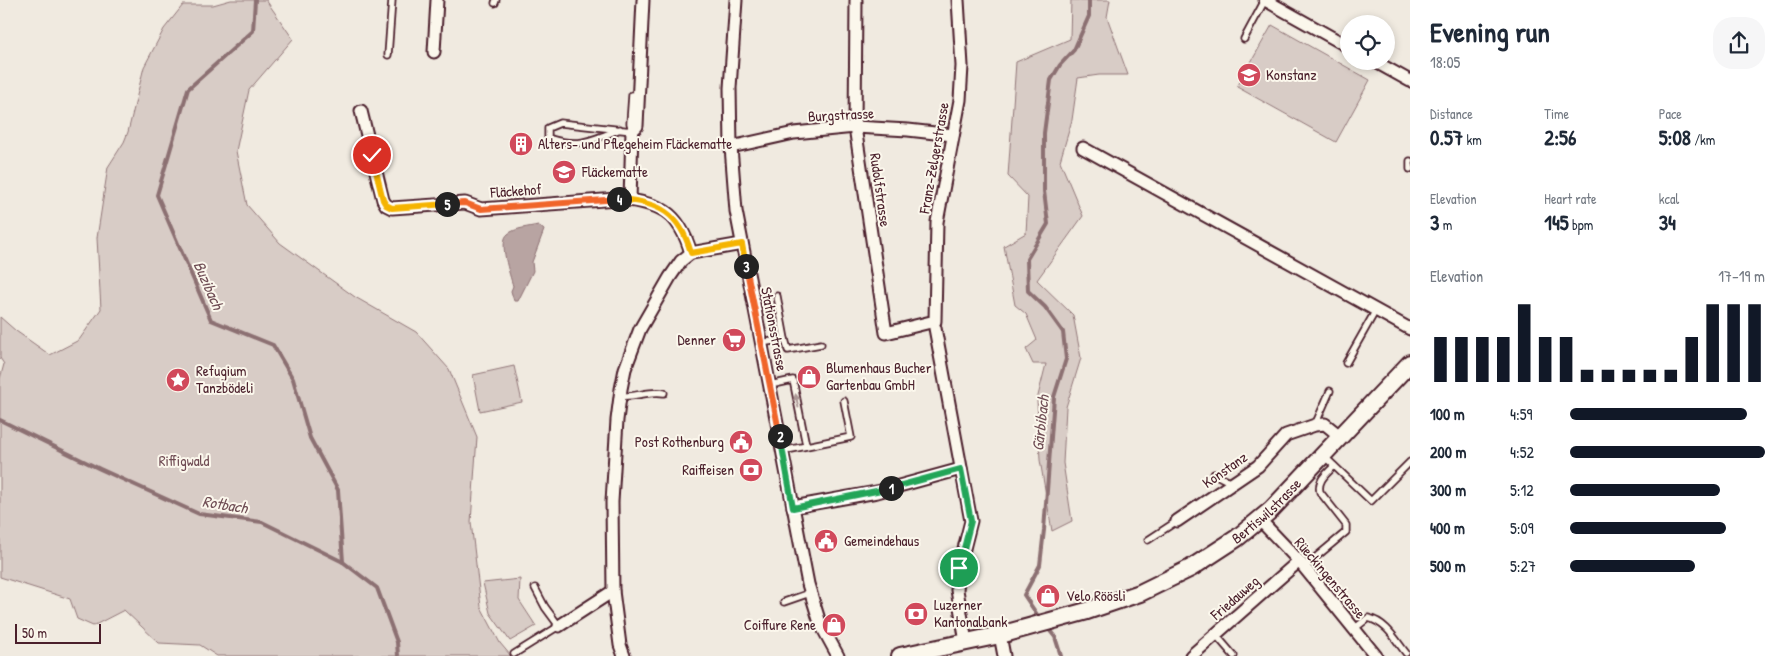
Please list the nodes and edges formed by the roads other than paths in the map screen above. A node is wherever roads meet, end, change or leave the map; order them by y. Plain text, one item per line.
1 (392, 0) edge
2 (436, 0) edge
3 (643, 0) edge
4 (736, 0) edge
5 (856, 0) edge
6 (958, 0) edge
7 (1265, 0) edge
8 (1244, 39) dead end
9 (1340, 42) edge
10 (434, 52) dead end
11 (388, 55) dead end
12 (1389, 70) edge
13 (1410, 82) edge
14 (632, 95) dead end
15 (361, 111) dead end
16 (855, 127) junction
17 (626, 130) junction
18 (954, 135) junction
19 (731, 147) junction
20 (1083, 148) dead end
21 (1410, 161) edge
22 (1410, 169) edge
23 (630, 200) junction
24 (742, 244) junction
25 (691, 253) junction
26 (777, 296) dead end
27 (1376, 310) junction
28 (935, 324) junction
29 (1410, 329) edge
30 (785, 339) junction
31 (761, 343) junction
32 (821, 344) dead end
33 (1410, 363) edge
34 (1346, 364) dead end
35 (770, 385) junction
36 (1330, 391) dead end
37 (664, 393) dead end
38 (620, 396) junction
39 (844, 401) dead end
40 (1315, 425) junction
41 (1341, 437) junction
42 (806, 445) junction
43 (782, 451) junction
44 (1329, 461) junction
45 (1410, 462) edge
46 (961, 469) junction
47 (1214, 474) dead end
48 (1232, 484) junction
49 (793, 508) junction
50 (1260, 520) junction
51 (1177, 521) joint
52 (1148, 540) dead end
53 (1301, 564) junction
54 (535, 588) dead end
55 (613, 591) junction
56 (810, 592) junction
57 (784, 602) dead end
58 (559, 626) junction
59 (1354, 629) junction
60 (1000, 635) junction
61 (1216, 635) junction
62 (966, 642) junction
63 (1406, 653) dead end
64 (514, 654) dead end
65 (624, 656) edge
66 (838, 656) edge
67 (900, 656) edge
68 (1004, 656) edge
69 (1191, 656) edge
70 (1234, 656) edge
71 (1376, 656) edge

1 - 11 lane
2 - 10 street
3 - 17 street
4 - 19 street, Stationsstrasse
5 - 16 street, Rudolfstrasse
6 - 18 street, Franz-Zelgerstrasse
7 - 8 lane
7 - 9 street
12 - 13 street
14 - 17 lane
15 - 23 street, Fläckehof
16 - 18 street, Burgstrasse
16 - 19 street, Burgstrasse
16 - 28 street, Rudolfstrasse
17 - 17 lane
17 - 23 street
18 - 28 street, Franz-Zelgerstrasse
19 - 24 street, Stationsstrasse
20 - 27 street
21 - 22 lane
23 - 25 street, Fläckehof
24 - 25 street
24 - 31 street, Stationsstrasse
25 - 38 street
26 - 30 lane
27 - 29 street
27 - 34 lane
28 - 46 street, Franz-Zelgerstrasse
30 - 31 lane
30 - 32 lane
31 - 35 street, Stationsstrasse
33 - 41 main road, Bertiswilstrasse
42 -> 35 lane
35 - 43 street, Stationsstrasse
36 - 40 lane
37 - 38 lane
38 - 55 street
39 - 42 lane
40 - 41 street
40 - 48 street, Konstanz
41 - 44 main road, Bertiswilstrasse
42 - 43 lane
43 - 49 street, Stationsstrasse
44 - 45 lane
44 - 50 main road, Bertiswilstrasse
44 - 53 lane
46 - 49 street
46 - 62 street, Franz-Zelgerstrasse
47 - 48 lane
48 - 51 street, Konstanz
49 - 56 street, Stationsstrasse
50 - 53 street, Rüeckingenstrasse
50 - 60 main road, Bertiswilstrasse
51 - 52 lane, Konstanz
53 - 59 street, Rüeckingenstrasse
53 - 61 street, Friedauweg
54 - 58 lane
55 - 58 street
55 - 65 street
56 - 57 lane
56 - 66 street, Stationsstrasse
58 - 64 lane
59 - 63 lane
59 - 71 street, Rüeckingenstrasse
60 - 62 main road, Bertiswilstrasse
60 - 68 street
61 - 69 street, Friedauweg
61 - 70 lane
62 - 67 main road, Bertiswilstrasse

